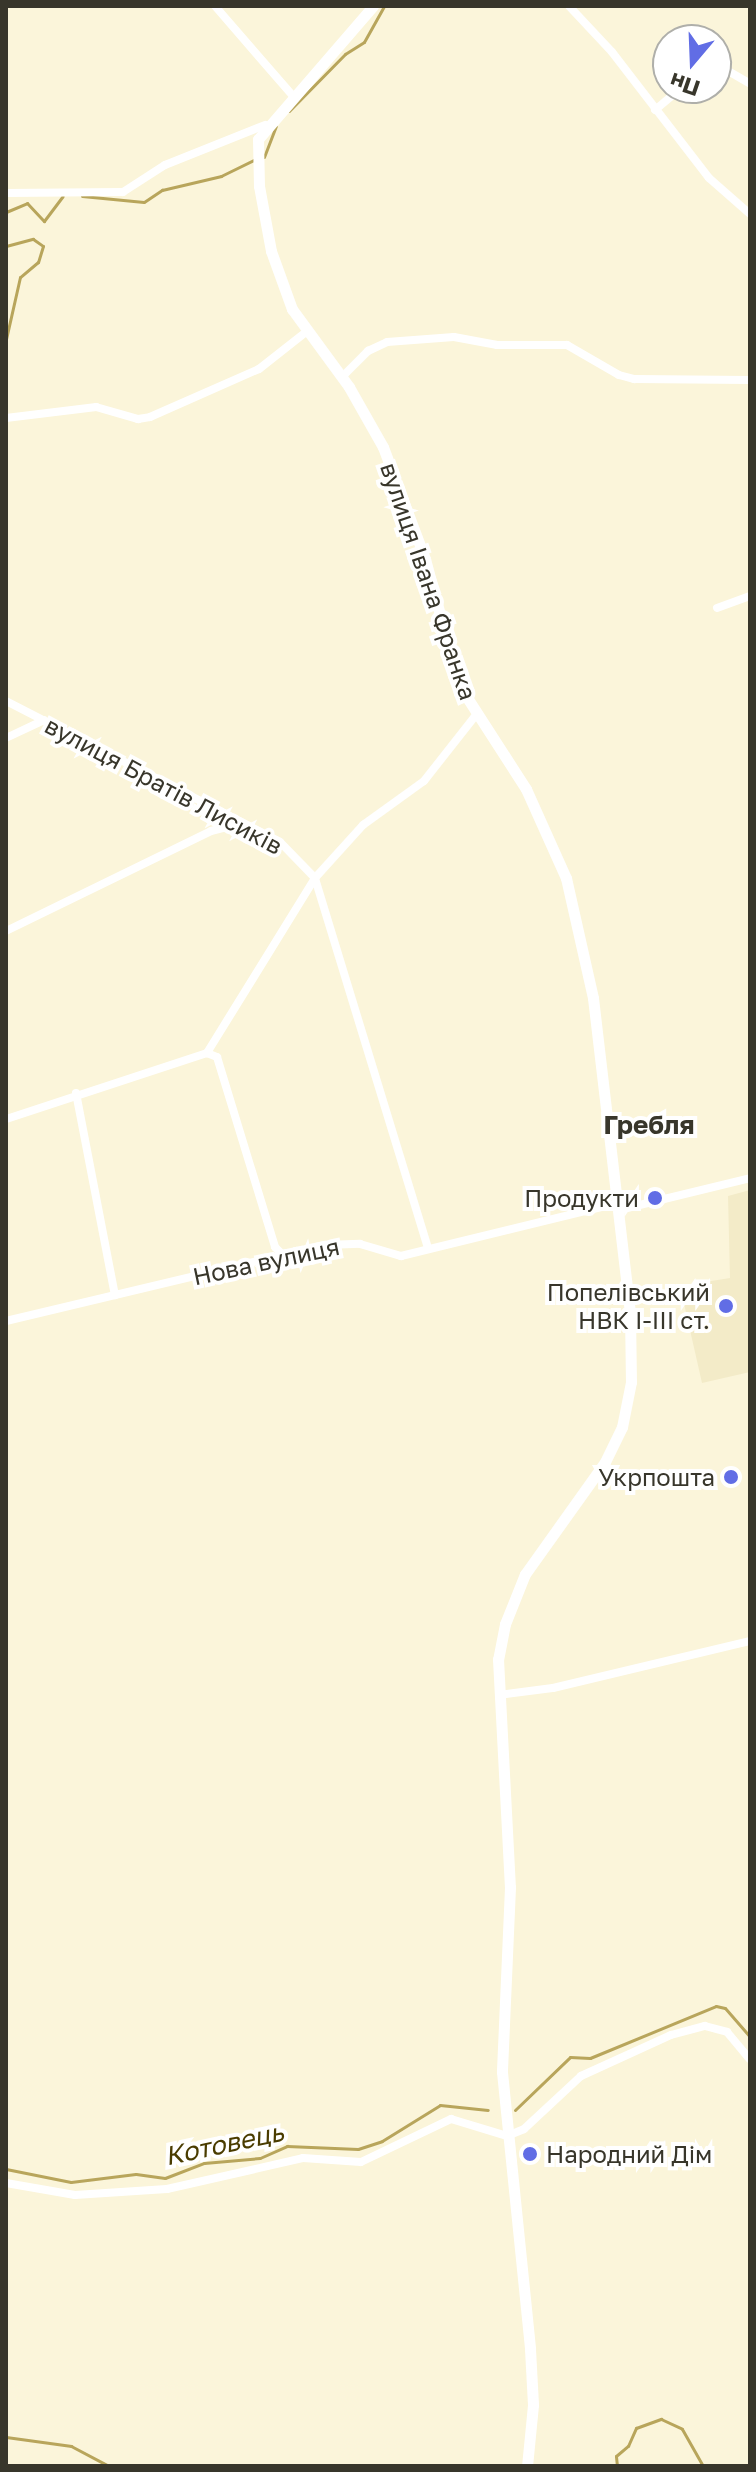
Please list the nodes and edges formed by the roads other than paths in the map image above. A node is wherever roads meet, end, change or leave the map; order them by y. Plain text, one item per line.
1 (215, 6) edge
2 (373, 6) edge
3 (569, 6) edge
4 (732, 73) edge
5 (750, 84) edge
6 (292, 95) junction
7 (662, 104) edge
8 (655, 110) junction
9 (265, 125) junction
10 (6, 193) edge
11 (750, 214) edge
12 (306, 332) junction
13 (342, 377) junction
14 (750, 380) edge
15 (6, 418) edge
16 (750, 596) edge
17 (717, 608) dead end
18 (6, 701) edge
19 (476, 715) junction
20 (44, 720) junction
21 (6, 738) edge
22 (241, 824) junction
23 (315, 878) junction
24 (6, 931) edge
25 (214, 1044) junction
26 (207, 1053) junction
27 (217, 1057) junction
28 (76, 1093) junction
29 (6, 1119) edge
30 (750, 1178) edge
31 (618, 1206) junction
32 (428, 1248) junction
33 (283, 1255) junction
34 (115, 1295) junction
35 (6, 1321) edge
36 (750, 1641) edge
37 (499, 1695) junction
38 (750, 2059) edge
39 (507, 2136) junction
40 (6, 2183) edge
41 (527, 2466) edge

1 - 6 street
2 - 6 main road, вулиця Івана Франка
3 - 8 street
4 - 5 street
6 - 9 main road, вулиця Івана Франка
7 - 8 street
8 - 11 street
9 - 10 street
9 - 12 main road, вулиця Івана Франка
12 - 13 main road, вулиця Івана Франка
12 - 15 street
13 - 14 street
13 - 19 main road, вулиця Івана Франка
16 - 17 street
18 - 20 street, вулиця Братів Лисиків
19 - 23 street
19 - 31 main road, вулиця Івана Франка
20 - 21 street
20 - 22 street, вулиця Братів Лисиків
22 - 23 street, вулиця Братів Лисиків
22 - 24 street
23 - 25 street
23 - 32 street
25 - 26 street
25 - 27 street
26 - 27 street
26 - 28 street
27 - 33 street
28 - 29 street
28 - 34 street
30 - 31 street, Нова вулиця
31 - 32 street, Нова вулиця
31 - 37 main road, вулиця Івана Франка
32 - 33 street, Нова вулиця
33 - 34 street, Нова вулиця
34 - 35 street, Нова вулиця
36 - 37 street
37 - 39 main road, вулиця Івана Франка
38 - 39 street
39 - 40 street
39 - 41 main road, вулиця Івана Франка

